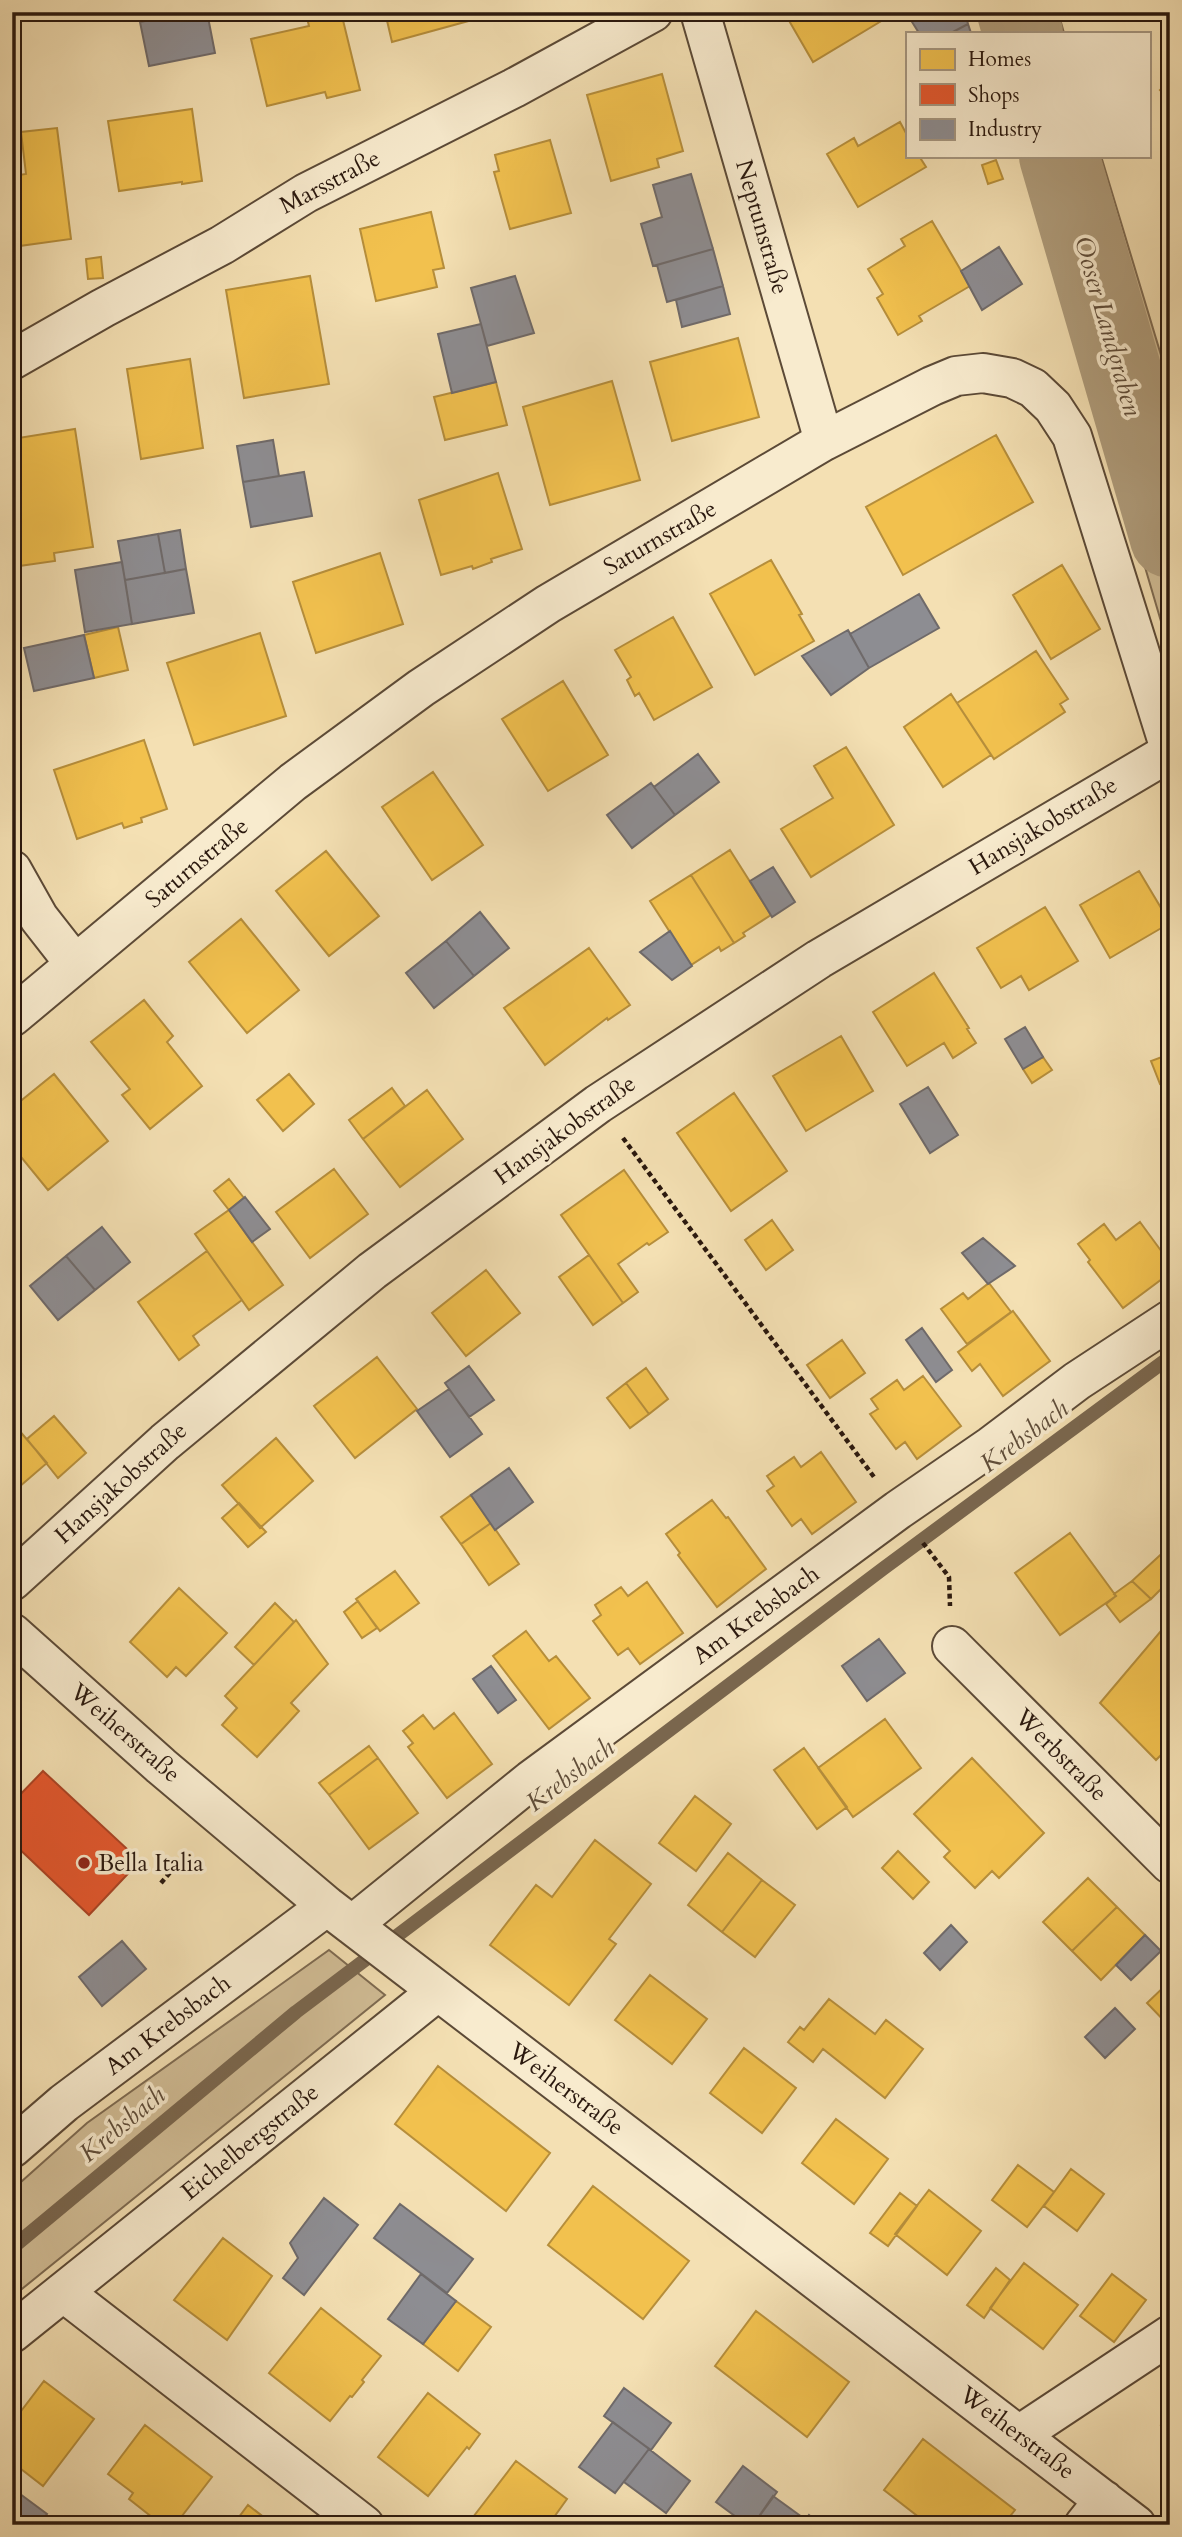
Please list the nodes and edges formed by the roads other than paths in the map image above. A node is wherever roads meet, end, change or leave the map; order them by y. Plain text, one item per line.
1 (653, 12) edge
2 (700, 12) edge
3 (12, 360) edge
4 (824, 441) junction
5 (1170, 750) edge
6 (12, 870) edge
7 (75, 964) junction
8 (12, 1017) edge
9 (1170, 1320) edge
10 (12, 1581) edge
11 (12, 1633) edge
12 (952, 1646) road end
13 (1170, 1864) edge
14 (347, 1922) junction
15 (438, 1991) junction
16 (12, 2148) edge
17 (63, 2292) junction
18 (12, 2333) edge
19 (1170, 2335) edge
20 (1019, 2435) junction
21 (1094, 2512) edge
22 (364, 2525) edge
23 (1136, 2525) edge

1 - 3 street, Marsstraße
2 - 4 street, Neptunstraße
4 - 5 street, Saturnstraße
4 - 7 street, Saturnstraße
5 - 10 street, Hansjakobstraße
6 - 7 street
7 - 8 street, Saturnstraße
9 - 14 street, Am Krebsbach
11 - 14 street, Weiherstraße
12 - 13 street, Werbstraße
14 - 15 street, Weiherstraße
14 - 16 street, Am Krebsbach
15 - 17 street, Eichelbergstraße
15 - 20 street, Weiherstraße
17 - 18 street, Eichelbergstraße
17 - 22 street
19 - 20 street
20 - 21 street, Weiherstraße
21 - 23 street, Weiherstraße

